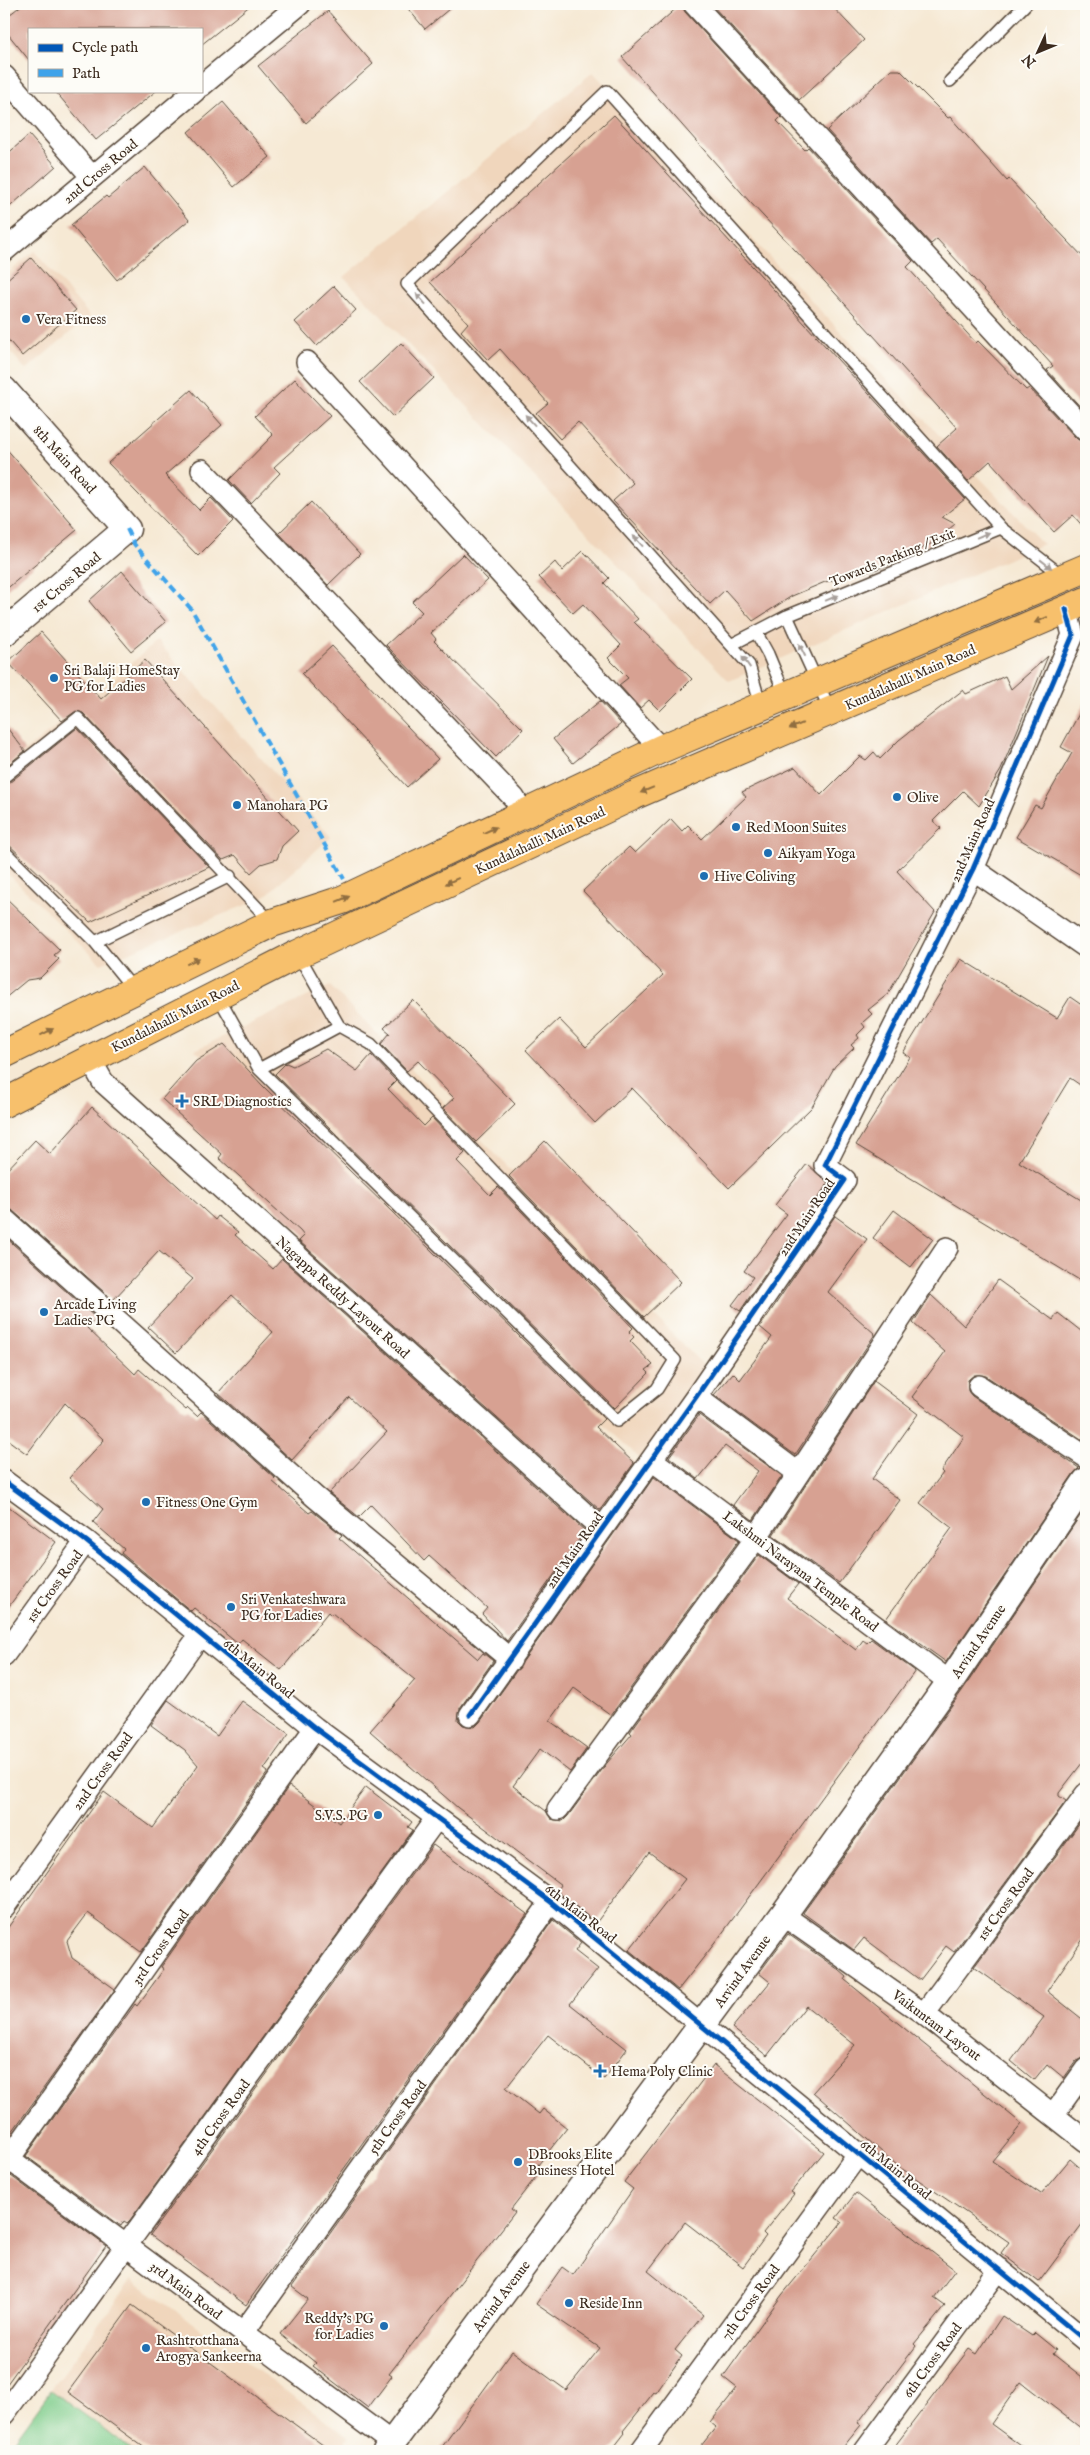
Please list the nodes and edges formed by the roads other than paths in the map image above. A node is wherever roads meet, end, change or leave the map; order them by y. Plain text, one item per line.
1 (300, 4) edge
2 (694, 4) edge
3 (1026, 4) edge
4 (4, 76) edge
5 (950, 81) dead end
6 (202, 85) edge
7 (194, 92) edge
8 (92, 177) junction
9 (4, 251) edge
10 (307, 362) dead end
11 (4, 390) edge
12 (1086, 431) edge
13 (202, 470) dead end
14 (1001, 528) junction
15 (127, 529) joint
16 (1075, 573) edge
17 (1076, 605) edge
18 (787, 616) junction
19 (756, 632) junction
20 (4, 634) edge
21 (731, 645) junction
22 (818, 682) junction
23 (773, 702) junction
24 (831, 712) junction
25 (662, 749) junction
26 (4, 777) edge
27 (524, 814) junction
28 (4, 851) edge
29 (973, 869) junction
30 (230, 876) junction
31 (272, 923) junction
32 (95, 942) junction
33 (1086, 947) edge
34 (298, 954) junction
35 (134, 990) junction
36 (217, 994) junction
37 (339, 1026) junction
38 (4, 1054) edge
39 (90, 1059) junction
40 (259, 1069) junction
41 (4, 1102) edge
42 (4, 1219) edge
43 (947, 1248) dead end
44 (979, 1386) dead end
45 (696, 1397) junction
46 (1086, 1457) edge
47 (652, 1460) junction
48 (798, 1473) junction
49 (4, 1481) edge
50 (1086, 1482) edge
51 (602, 1530) junction
52 (756, 1538) junction
53 (86, 1541) junction
54 (200, 1635) junction
55 (4, 1655) edge
56 (511, 1660) junction
57 (950, 1682) junction
58 (470, 1715) dead end
59 (315, 1728) junction
60 (1086, 1794) edge
61 (558, 1809) dead end
62 (436, 1819) junction
63 (550, 1902) junction
64 (4, 1907) edge
65 (782, 1916) junction
66 (924, 2014) junction
67 (702, 2026) junction
68 (1086, 2069) edge
69 (1053, 2115) junction
70 (1086, 2141) edge
71 (859, 2153) junction
72 (5, 2160) edge
73 (126, 2246) junction
74 (999, 2268) junction
75 (242, 2333) junction
76 (1086, 2340) edge
77 (4, 2414) edge
78 (389, 2447) edge
79 (641, 2451) edge
80 (865, 2451) edge

1 - 6 street
2 - 12 street
3 - 5 lane
4 - 8 street
7 - 8 street, 2nd Cross Road
8 - 9 street, 2nd Cross Road
10 - 25 street
11 - 15 street, 8th Main Road
13 - 27 street
14 -> 16 lane
18 -> 14 lane, Towards Parking / Exit
21 -> 14 lane
15 - 20 street, 1st Cross Road
16 - 22 main road
17 -> 24 main road, Kundalahalli Main Road
17 - 29 street, 2nd Main Road
18 - 19 lane, Towards Parking / Exit
22 -> 18 lane
19 - 21 lane, Towards Parking / Exit
19 - 23 lane
23 -> 21 lane
22 - 23 main road
22 - 24 lane
23 - 25 main road
24 -> 34 main road, Kundalahalli Main Road
25 - 27 main road
26 - 30 lane
31 -> 27 main road
28 - 32 lane
29 - 33 street
29 - 45 street, 2nd Main Road
30 - 31 lane
30 - 32 lane
35 -> 31 main road
32 - 35 lane
34 - 36 main road, Kundalahalli Main Road
34 - 37 lane
38 -> 35 main road
36 - 39 main road, Kundalahalli Main Road
36 - 40 lane
37 - 40 lane
37 - 40 lane
39 - 41 main road, Kundalahalli Main Road
39 - 51 street, Nagappa Reddy Layout Road
42 - 56 street
43 - 48 street
44 - 46 street
45 - 47 street, 2nd Main Road
45 - 48 street
47 - 51 street, 2nd Main Road
47 - 52 street, Lakshmi Narayana Temple Road
48 - 52 street
49 - 53 street, 6th Main Road
50 - 57 street, Arvind Avenue
51 - 56 street, 2nd Main Road
52 - 57 street, Lakshmi Narayana Temple Road
52 - 61 street
53 - 54 street, 6th Main Road
53 - 55 street, 1st Cross Road
54 - 59 street, 6th Main Road
54 - 64 street, 2nd Cross Road
56 - 58 street, 2nd Main Road
57 - 65 street, Arvind Avenue
59 - 62 street, 6th Main Road
59 - 72 street, 3rd Cross Road
60 - 66 street, 1st Cross Road
62 - 63 street, 6th Main Road
62 - 73 street, 4th Cross Road
63 - 67 street, 6th Main Road
63 - 75 street, 5th Cross Road
65 - 66 street, Vaikuntam Layout
65 - 67 street, Arvind Avenue
66 - 69 street, Vaikuntam Layout
67 - 71 street, 6th Main Road
67 - 78 street, Arvind Avenue
68 - 69 street
69 - 70 street, Vaikuntam Layout
71 - 74 street, 6th Main Road
71 - 79 street, 7th Cross Road
72 - 73 street, 3rd Main Road
73 - 75 street, 3rd Main Road
73 - 77 street, 4th Cross Road
74 - 76 street, 6th Main Road
74 - 80 street, 6th Cross Road
75 - 78 street, 3rd Main Road

